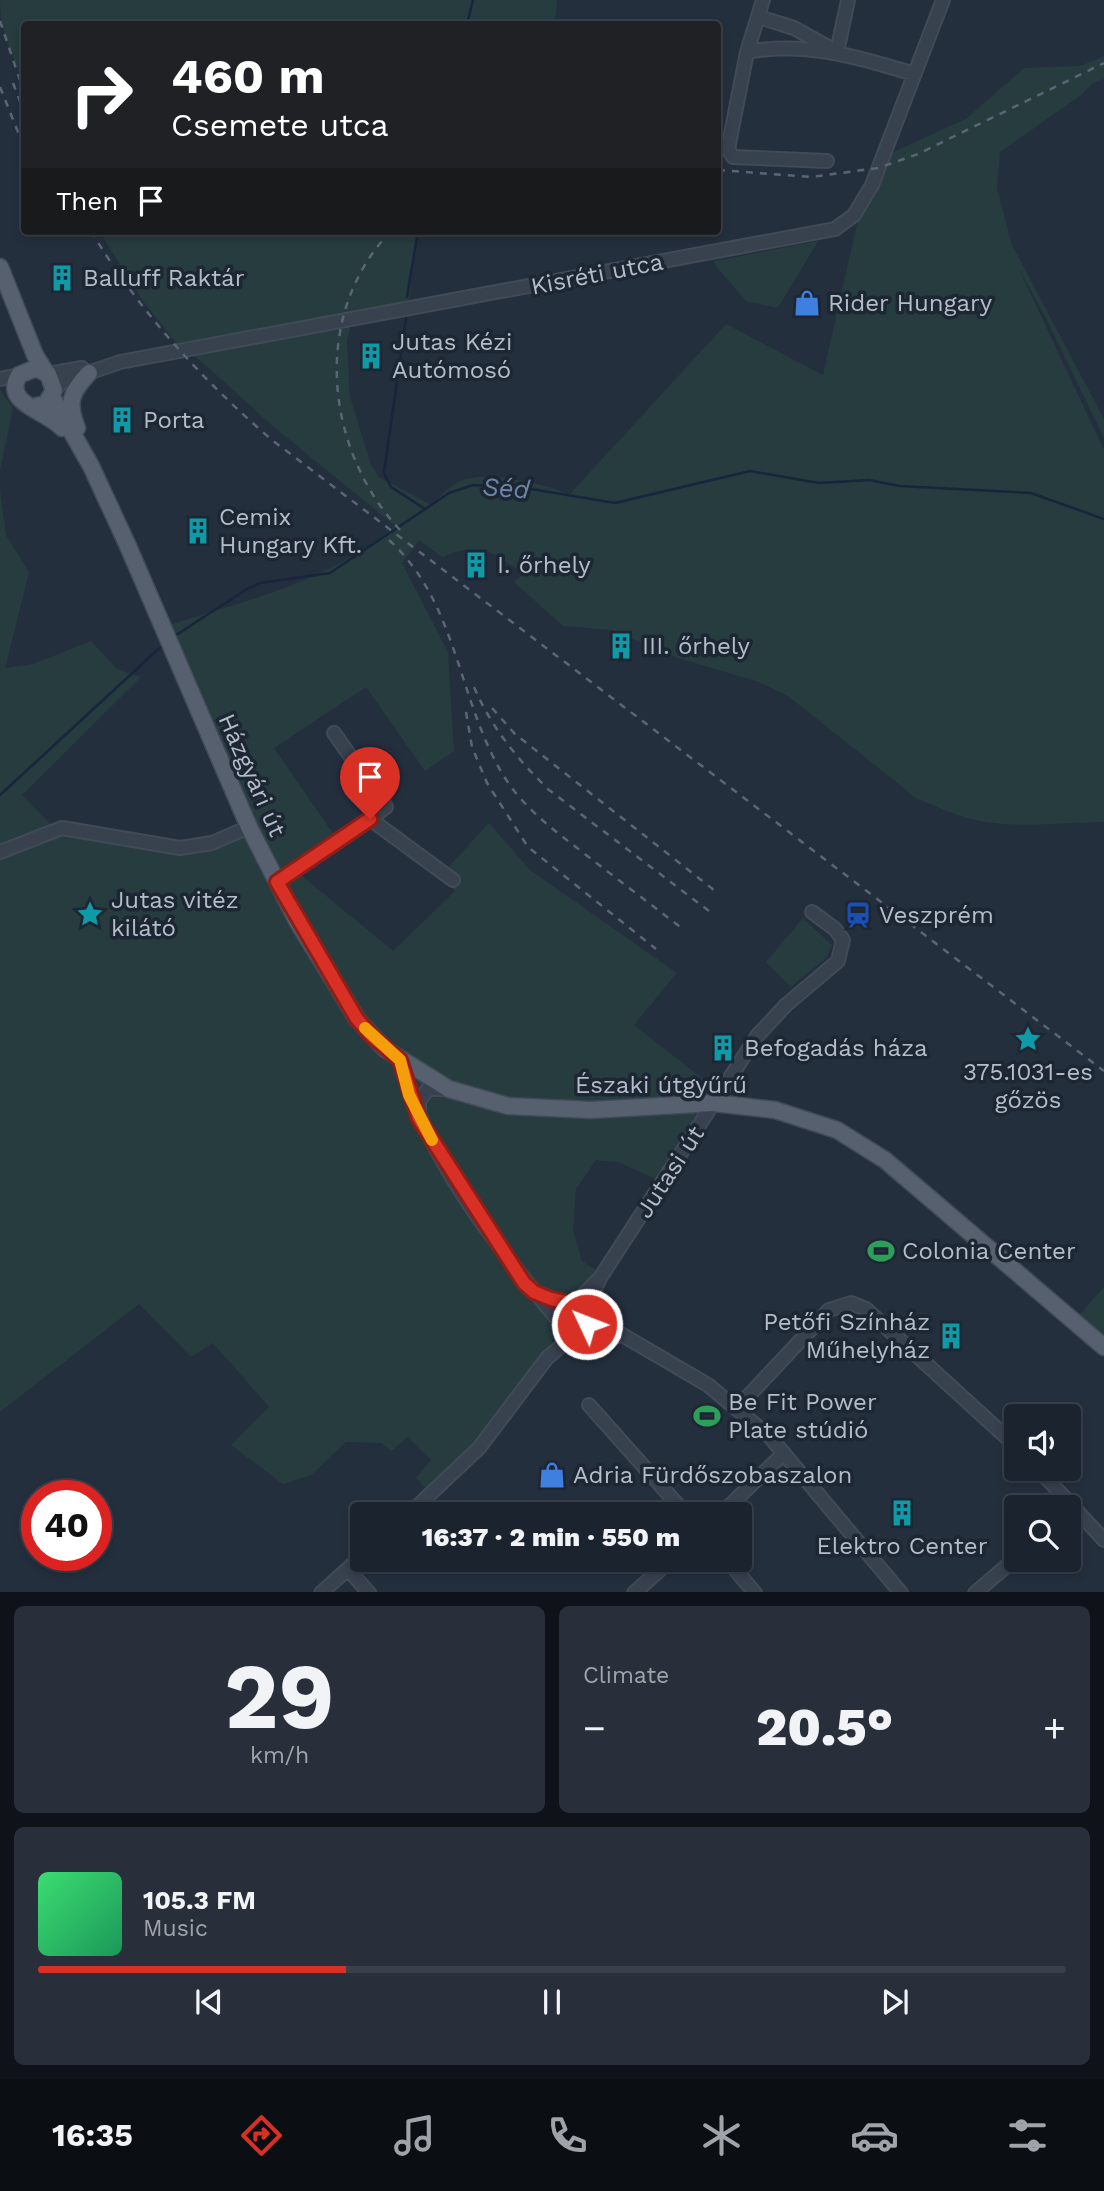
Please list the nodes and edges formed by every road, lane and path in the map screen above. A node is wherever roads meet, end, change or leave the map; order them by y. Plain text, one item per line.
1 (763, 0) edge
2 (849, 0) edge
3 (943, 0) edge
4 (759, 16) junction
5 (747, 52) junction
6 (837, 52) junction
7 (914, 74) junction
8 (827, 161) dead end
9 (0, 267) edge
10 (15, 306) junction
11 (107, 365) junction
12 (47, 372) junction
13 (21, 373) junction
14 (89, 373) junction
15 (0, 379) edge
16 (0, 387) edge
17 (53, 393) junction
18 (16, 395) junction
19 (32, 407) junction
20 (91, 466) junction
21 (334, 733) dead end
22 (370, 819) junction
23 (249, 827) junction
24 (0, 852) edge
25 (453, 880) dead end
26 (277, 882) junction
27 (812, 912) dead end
28 (400, 1060) junction
29 (449, 1089) junction
30 (714, 1103) junction
31 (419, 1119) junction
32 (600, 1278) junction
33 (534, 1292) junction
34 (571, 1304) junction
35 (587, 1313) junction
36 (558, 1323) junction
37 (579, 1332) junction
38 (619, 1336) junction
39 (1104, 1347) edge
40 (547, 1358) junction
41 (589, 1405) dead end
42 (737, 1408) junction
43 (1004, 1435) edge
44 (784, 1453) junction
45 (1048, 1481) edge
46 (1060, 1495) edge
47 (422, 1502) edge
48 (676, 1502) edge
49 (733, 1502) edge
50 (1081, 1518) edge
51 (1104, 1540) edge
52 (1004, 1568) edge
53 (348, 1569) joint
54 (656, 1572) edge
55 (737, 1572) edge
56 (321, 1592) edge
57 (369, 1592) edge
58 (634, 1592) edge
59 (755, 1592) edge
60 (901, 1592) edge
61 (975, 1592) edge

1 - 4 street
2 - 6 street
3 - 7 street, Kisréti utca
4 - 5 street
4 - 6 street
5 - 6 street
5 - 8 street
6 - 7 street
7 - 11 street, Kisréti utca
9 - 10 main road
10 - 12 main road
10 - 13 main road
11 - 12 street, Kisréti utca
11 - 14 street, Kisréti utca
12 - 13 main road
12 - 17 main road
13 - 15 street
13 - 18 main road
14 - 17 street, Kisréti utca
14 - 20 main road
16 - 18 street
17 - 19 main road
17 - 20 main road, Házgyári út
18 - 19 main road
19 - 20 main road, Házgyári út
20 - 23 main road, Házgyári út
21 - 22 street
22 - 25 street
22 - 26 street
23 - 24 street
23 - 26 main road, Házgyári út
26 - 28 main road, Házgyári út
27 - 30 street, Jutasi út
28 - 29 main road, Északi útgyűrű
28 - 31 street
29 - 30 main road, Északi útgyűrű
29 - 31 street
30 - 32 street, Jutasi út
30 - 39 main road, Északi útgyűrű
31 - 33 street
32 - 34 street, Jutasi út
32 - 35 street, Jutasi út
33 - 34 street
33 - 36 street
34 - 35 street
34 - 36 street, Jutasi út
35 - 37 street, Jutasi út
35 - 38 street
36 - 37 street
36 - 40 street, Jutasi út
37 - 38 street
37 - 40 street, Jutasi út
38 - 42 street
40 - 47 street, Jutasi út
41 - 48 street
42 - 43 street
42 - 44 street
44 - 49 street
44 - 60 street
45 - 46 street
50 - 51 street
52 - 61 street
53 - 56 street
53 - 57 street
54 - 58 street
55 - 59 street

